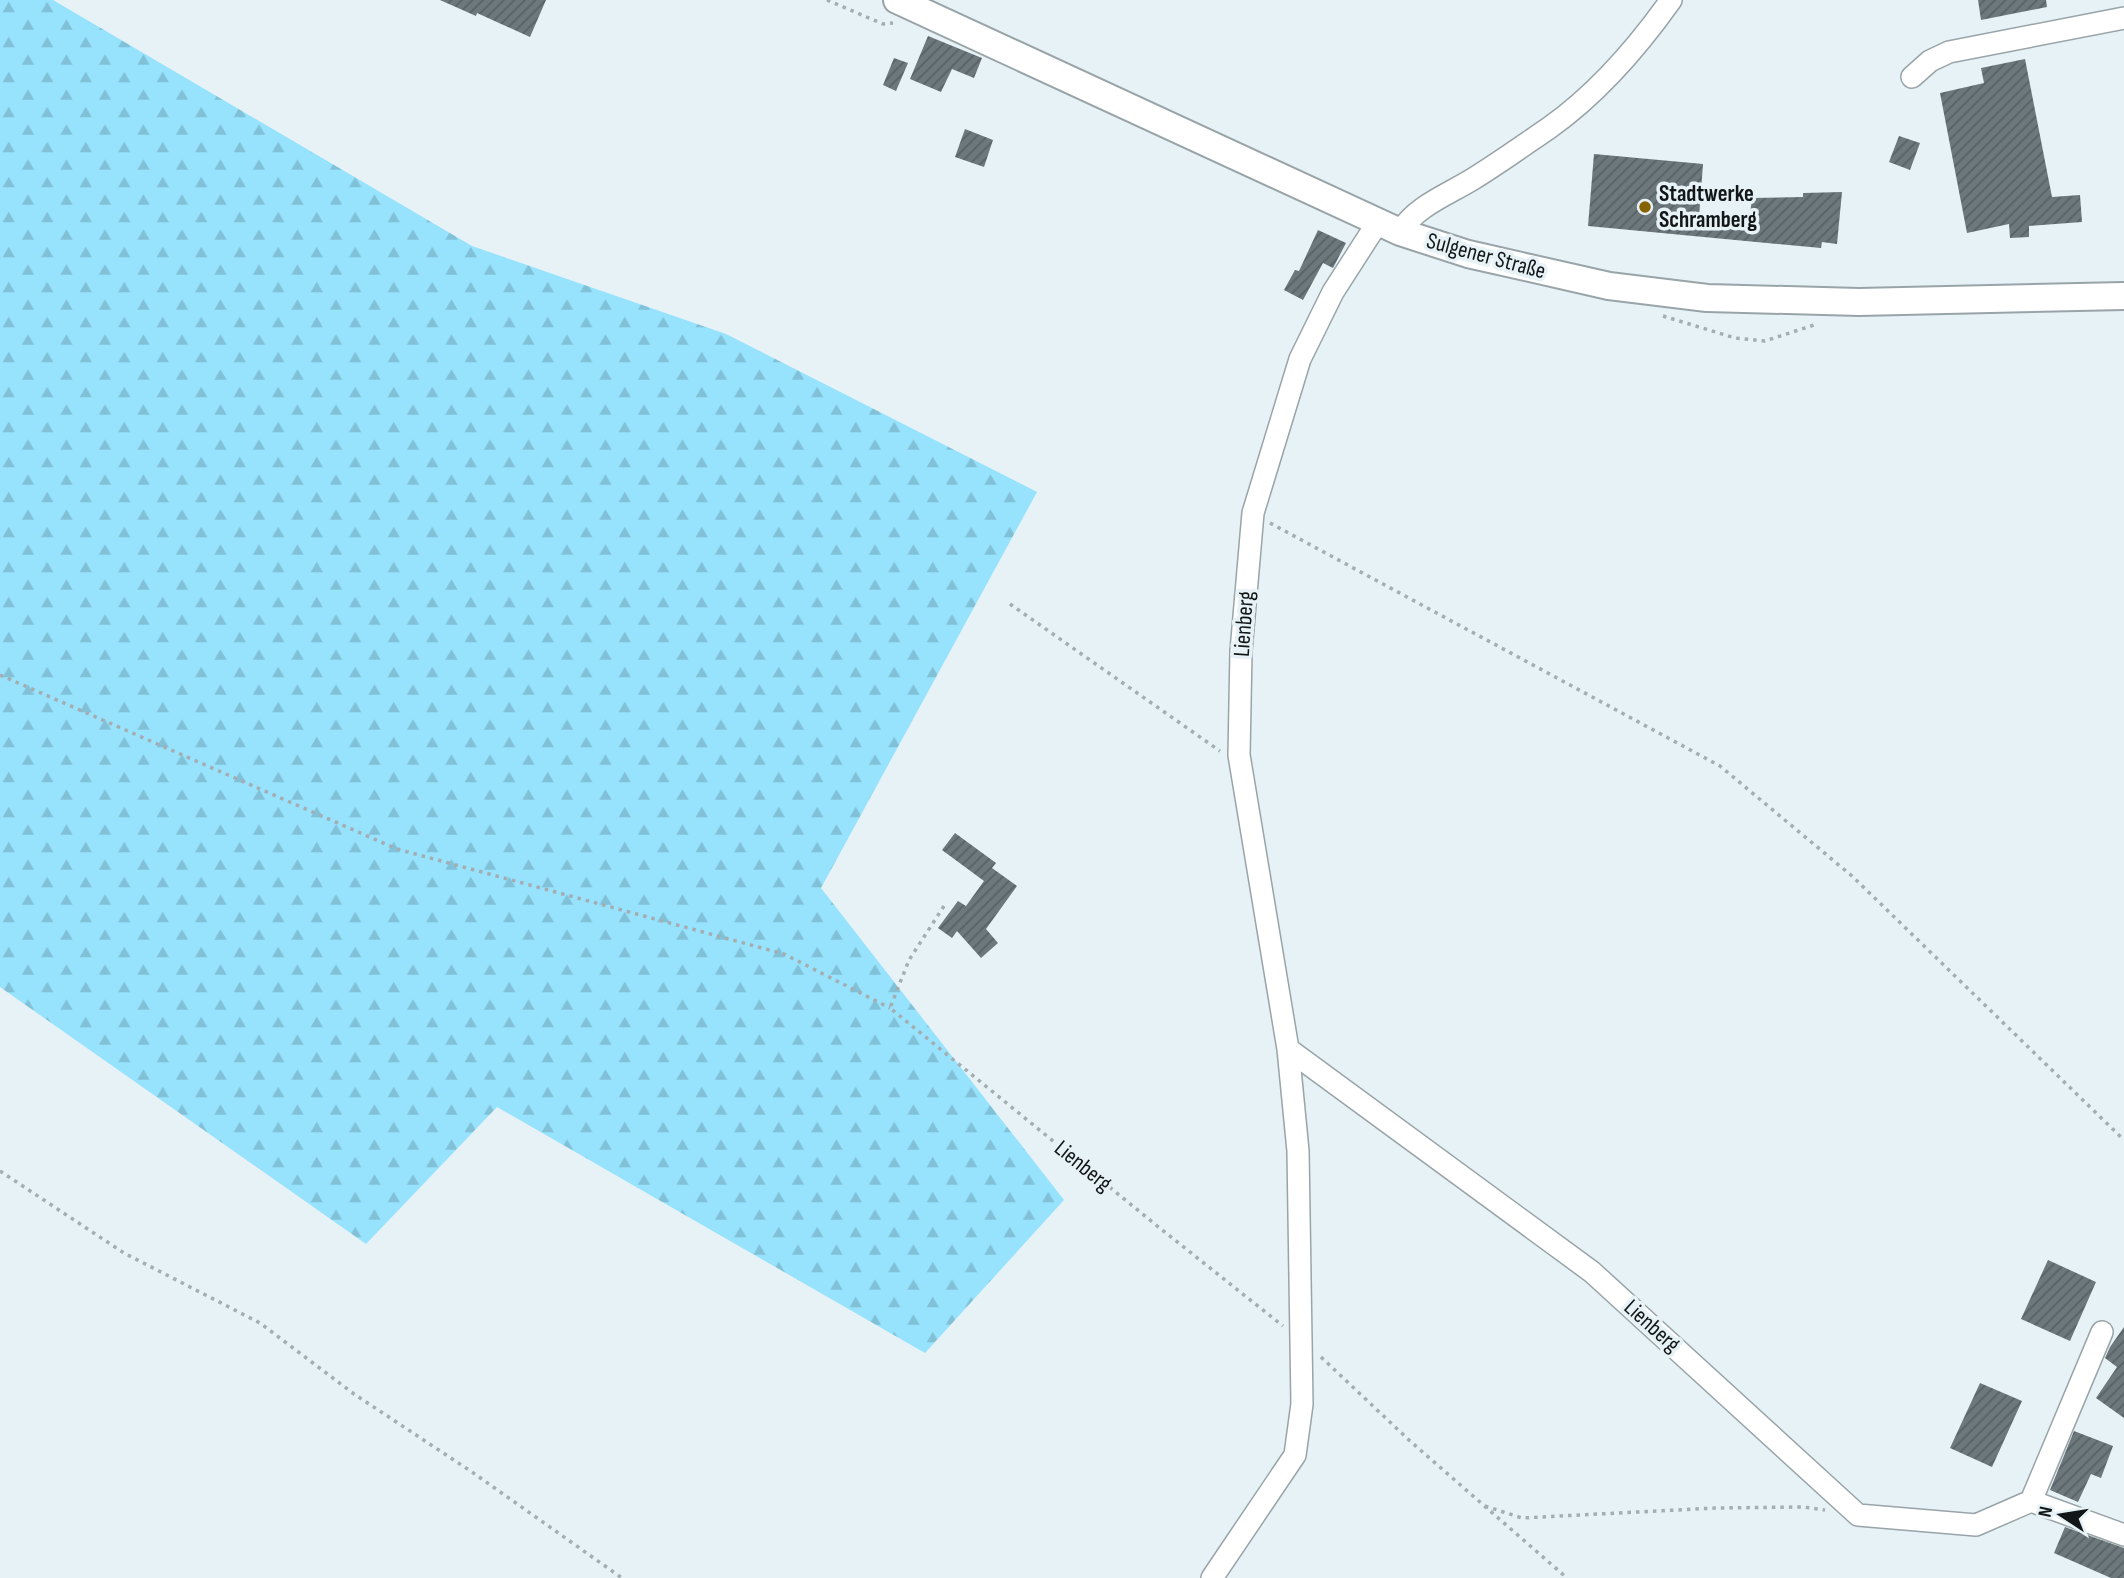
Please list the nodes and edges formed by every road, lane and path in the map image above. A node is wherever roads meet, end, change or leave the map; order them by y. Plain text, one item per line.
1 (897, 0) edge
2 (1671, 0) edge
3 (2124, 18) edge
4 (1912, 77) dead end
5 (1389, 227) junction
6 (2124, 296) edge
7 (1253, 513) junction
8 (1010, 604) dead end
9 (0, 675) edge
10 (1239, 755) junction
11 (944, 906) dead end
12 (890, 1008) junction
13 (1288, 1049) junction
14 (2124, 1140) edge
15 (0, 1171) edge
16 (2102, 1332) dead end
17 (1302, 1341) junction
18 (2031, 1501) junction
19 (1481, 1505) junction
20 (1858, 1515) junction
21 (2124, 1535) edge
22 (622, 1578) edge
23 (1212, 1578) edge
24 (1567, 1578) edge

1 - 5 street, Sulgener Straße
2 - 5 street, Lienberg
3 - 4 street
5 - 6 street, Sulgener Straße
5 - 7 street, Lienberg
7 - 10 street, Lienberg
7 - 14 path
8 - 10 path
9 - 12 path, Lienberg
10 - 13 street, Lienberg
11 - 12 path
12 - 17 path, Lienberg
13 - 17 street, Lienberg
13 - 20 street, Lienberg
15 - 22 path
16 - 18 street
17 - 19 path, Lienberg
17 - 23 street, Lienberg
18 - 20 street
18 - 21 street
19 - 20 path
19 - 24 path, Lienberg

